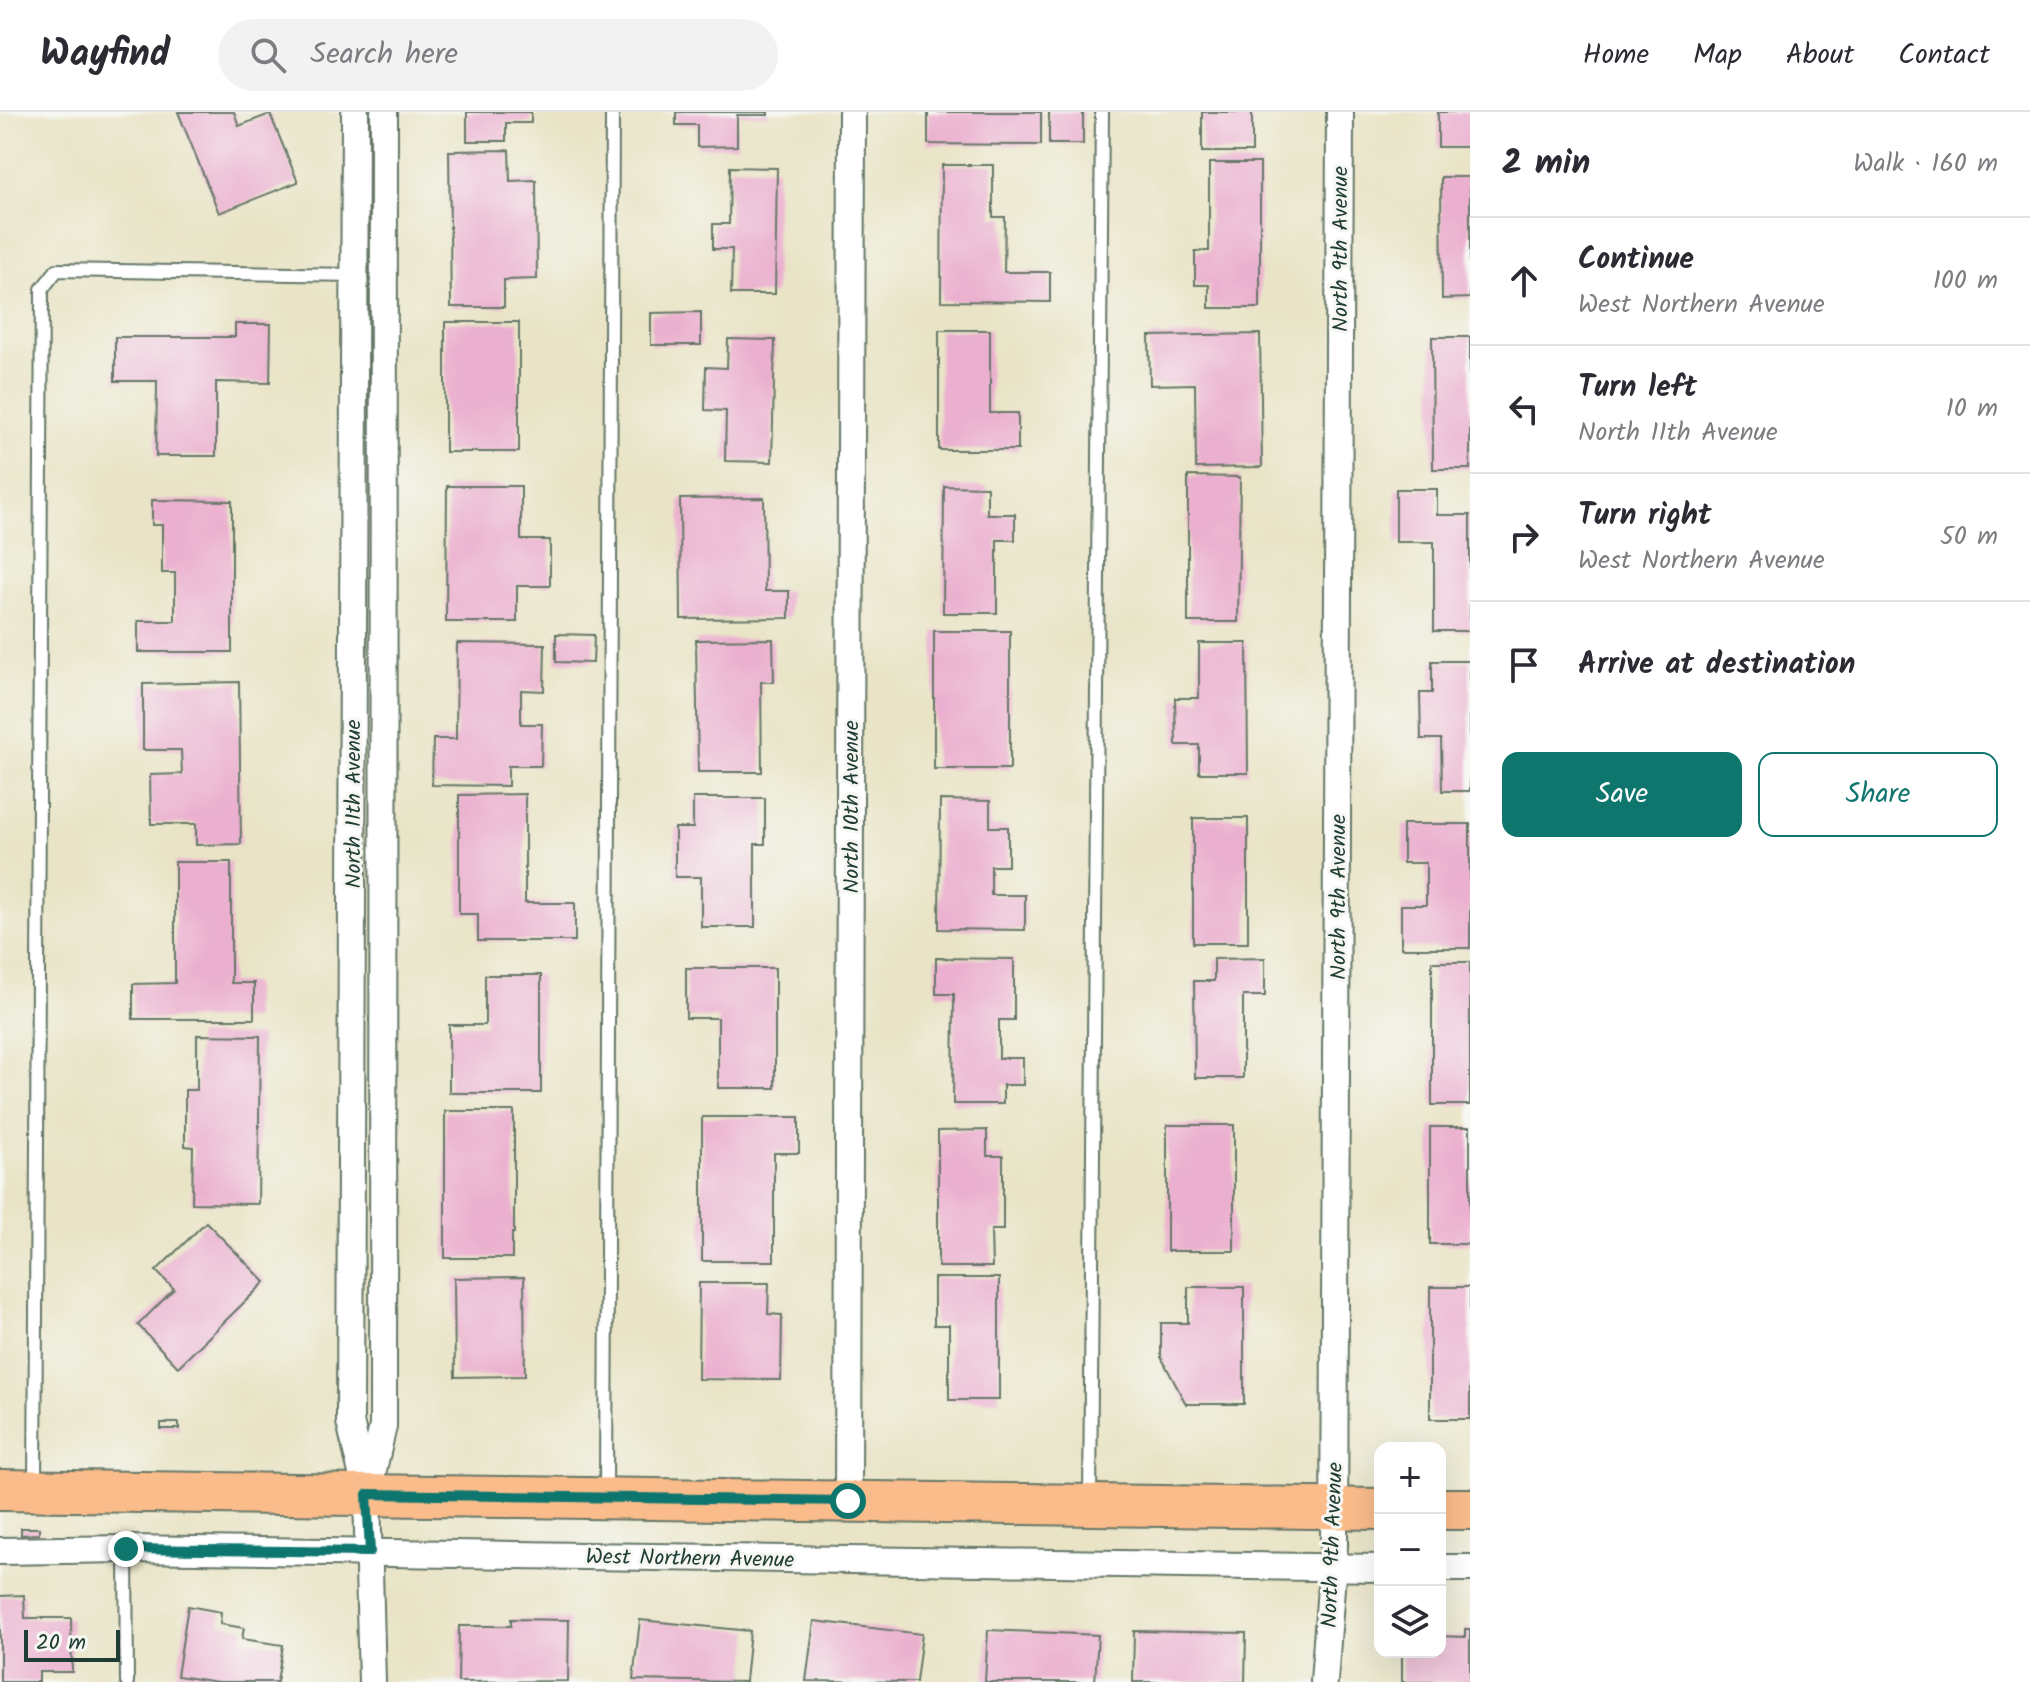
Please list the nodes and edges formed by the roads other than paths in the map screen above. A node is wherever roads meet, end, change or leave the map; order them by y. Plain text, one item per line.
1 (355, 112) edge
2 (384, 112) edge
3 (612, 112) edge
4 (852, 112) edge
5 (1102, 112) edge
6 (1340, 112) edge
7 (355, 275) junction
8 (18, 1490) edge
9 (367, 1494) junction
10 (605, 1498) junction
11 (848, 1501) junction
12 (1090, 1504) junction
13 (1334, 1509) junction
14 (1374, 1509) edge
15 (1446, 1509) edge
16 (1470, 1509) edge
17 (126, 1549) junction
18 (0, 1551) edge
19 (370, 1552) junction
20 (1334, 1567) junction
21 (1374, 1568) edge
22 (1446, 1568) edge
23 (1470, 1568) edge
24 (127, 1682) edge
25 (372, 1682) edge
26 (1324, 1682) edge

1 - 7 street, North 11th Avenue
2 - 9 street, North 11th Avenue
3 - 10 lane
4 - 11 street, North 10th Avenue
5 - 12 lane
6 - 13 street, North 9th Avenue
7 - 8 lane
7 - 9 street, North 11th Avenue
8 - 9 main road
9 - 10 main road
9 - 19 street, North 11th Avenue
10 - 11 main road
11 - 12 main road
12 - 13 main road
13 - 14 main road
13 - 20 street, North 9th Avenue
15 - 16 main road
17 - 18 street, West Northern Avenue
17 - 19 street, West Northern Avenue
17 - 24 lane
19 - 20 street, West Northern Avenue
19 - 25 street, North 11th Avenue
20 - 21 street, West Northern Avenue
20 - 26 street, North 9th Avenue
22 - 23 street

